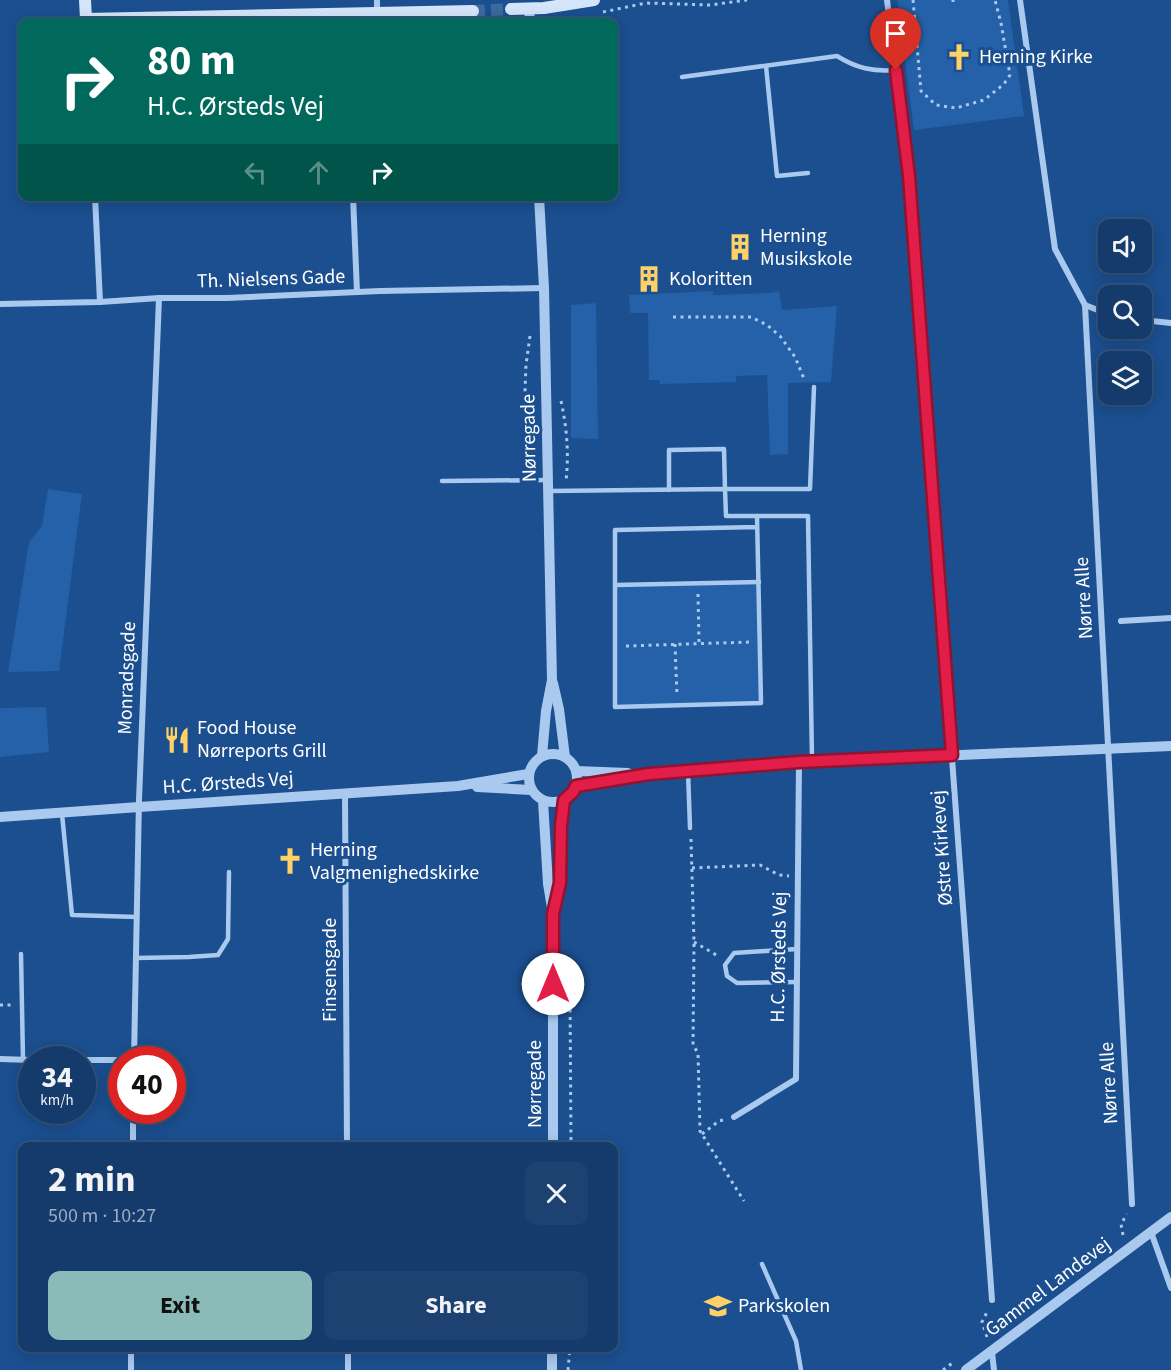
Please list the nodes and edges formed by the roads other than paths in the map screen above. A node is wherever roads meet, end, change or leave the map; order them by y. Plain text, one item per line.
1 (85, 0) edge
2 (594, 0) edge
3 (887, 0) edge
4 (1020, 0) edge
5 (529, 5) edge
6 (511, 9) tunnel mouth
7 (473, 10) tunnel mouth
8 (377, 12) edge
9 (86, 18) edge
10 (229, 18) edge
11 (766, 66) junction
12 (896, 70) junction
13 (682, 77) dead end
14 (808, 173) dead end
15 (95, 201) edge
16 (353, 201) edge
17 (539, 201) edge
18 (543, 288) junction
19 (357, 292) junction
20 (159, 298) junction
21 (100, 302) junction
22 (0, 304) edge
23 (1085, 305) junction
24 (1098, 310) edge
25 (1152, 321) edge
26 (1171, 323) edge
27 (814, 387) road end
28 (442, 481) dead end
29 (549, 486) junction
30 (725, 489) junction
31 (669, 490) junction
32 (757, 516) junction
33 (757, 527) junction
34 (759, 582) junction
35 (615, 585) junction
36 (1171, 618) edge
37 (1121, 621) dead end
38 (552, 680) junction
39 (1171, 746) edge
40 (1109, 748) junction
41 (952, 755) junction
42 (542, 756) junction
43 (564, 757) junction
44 (799, 762) junction
45 (812, 762) junction
46 (576, 771) junction
47 (688, 771) junction
48 (528, 774) junction
49 (649, 774) junction
50 (458, 786) junction
51 (576, 786) junction
52 (531, 790) junction
53 (345, 794) junction
54 (564, 800) junction
55 (543, 801) junction
56 (139, 807) junction
57 (62, 812) junction
58 (0, 817) edge
59 (690, 828) road end
60 (229, 873) dead end
61 (553, 914) junction
62 (136, 917) junction
63 (797, 949) junction
64 (21, 954) dead end
65 (136, 958) junction
66 (797, 982) junction
67 (23, 1046) edge
68 (134, 1046) edge
69 (0, 1059) edge
70 (18, 1059) edge
71 (734, 1117) road end
72 (133, 1124) edge
73 (133, 1142) edge
74 (347, 1142) edge
75 (552, 1142) edge
76 (1132, 1204) road end
77 (1171, 1217) edge
78 (1151, 1232) junction
79 (762, 1264) dead end
80 (1171, 1288) edge
81 (992, 1300) road end
82 (131, 1352) edge
83 (348, 1352) edge
84 (552, 1352) edge
85 (992, 1352) junction
86 (131, 1370) edge
87 (348, 1370) edge
88 (552, 1370) edge
89 (801, 1370) edge
90 (966, 1370) edge
91 (994, 1370) edge

1 - 9 main road
2 - 5 main road
3 - 12 street, Østre Kirkevej
4 - 23 street, Nørre Alle
5 - 6 main road
7 - 8 main road
8 - 10 main road
11 - 12 lane
11 - 13 lane
11 - 14 lane
12 - 41 street, Østre Kirkevej
15 - 21 street
16 - 19 street
17 - 18 street, Nørregade
18 - 19 street, Th. Nielsens Gade
18 - 29 street, Nørregade
19 - 20 street, Th. Nielsens Gade
20 - 21 street, Th. Nielsens Gade
20 - 56 street, Monradsgade
21 - 22 street, Th. Nielsens Gade
23 - 24 street
23 - 40 street, Nørre Alle
25 - 26 street
27 - 30 lane
28 - 29 lane
29 - 31 lane
29 - 38 street, Nørregade
30 - 31 lane
30 - 31 lane
30 - 32 lane
32 - 33 lane
32 - 45 lane
33 - 34 lane
33 - 35 lane
34 - 35 lane
34 - 35 lane
36 - 37 street, Nørre Alle
38 - 42 street, Nørregade
38 - 43 street, Nørregade
39 - 40 street
40 - 41 street
40 - 76 street, Nørre Alle
41 - 45 street
41 - 81 street, Østre Kirkevej
42 - 43 street
42 - 48 street
43 - 46 street
44 - 45 street
44 - 47 street
44 - 63 street, H.C. Ørsteds Vej
46 - 49 street
46 - 51 street
47 - 49 street
47 - 59 lane
48 - 50 street, H.C. Ørsteds Vej
48 - 52 street
49 - 51 street
50 - 52 street, H.C. Ørsteds Vej
50 - 53 street, H.C. Ørsteds Vej
51 - 54 street
52 - 55 street
53 - 56 street, H.C. Ørsteds Vej
53 - 74 street, Finsensgade
54 - 55 street
54 - 61 street, Nørregade
55 - 61 street, Nørregade
56 - 57 street, H.C. Ørsteds Vej
56 - 62 street, Monradsgade
57 - 58 street, H.C. Ørsteds Vej
57 - 62 lane
60 - 65 lane
61 - 75 street, Nørregade
62 - 65 street, Monradsgade
63 - 66 street, H.C. Ørsteds Vej
63 - 66 lane
64 - 67 lane
65 - 68 street, Monradsgade
66 - 71 street, H.C. Ørsteds Vej
69 - 70 street
72 - 73 street
77 - 78 street, Gammel Landevej
78 - 80 street
78 - 85 street, Gammel Landevej
79 - 89 lane
82 - 86 street
83 - 87 street
84 - 88 street
85 - 90 street, Gammel Landevej
85 - 91 street

